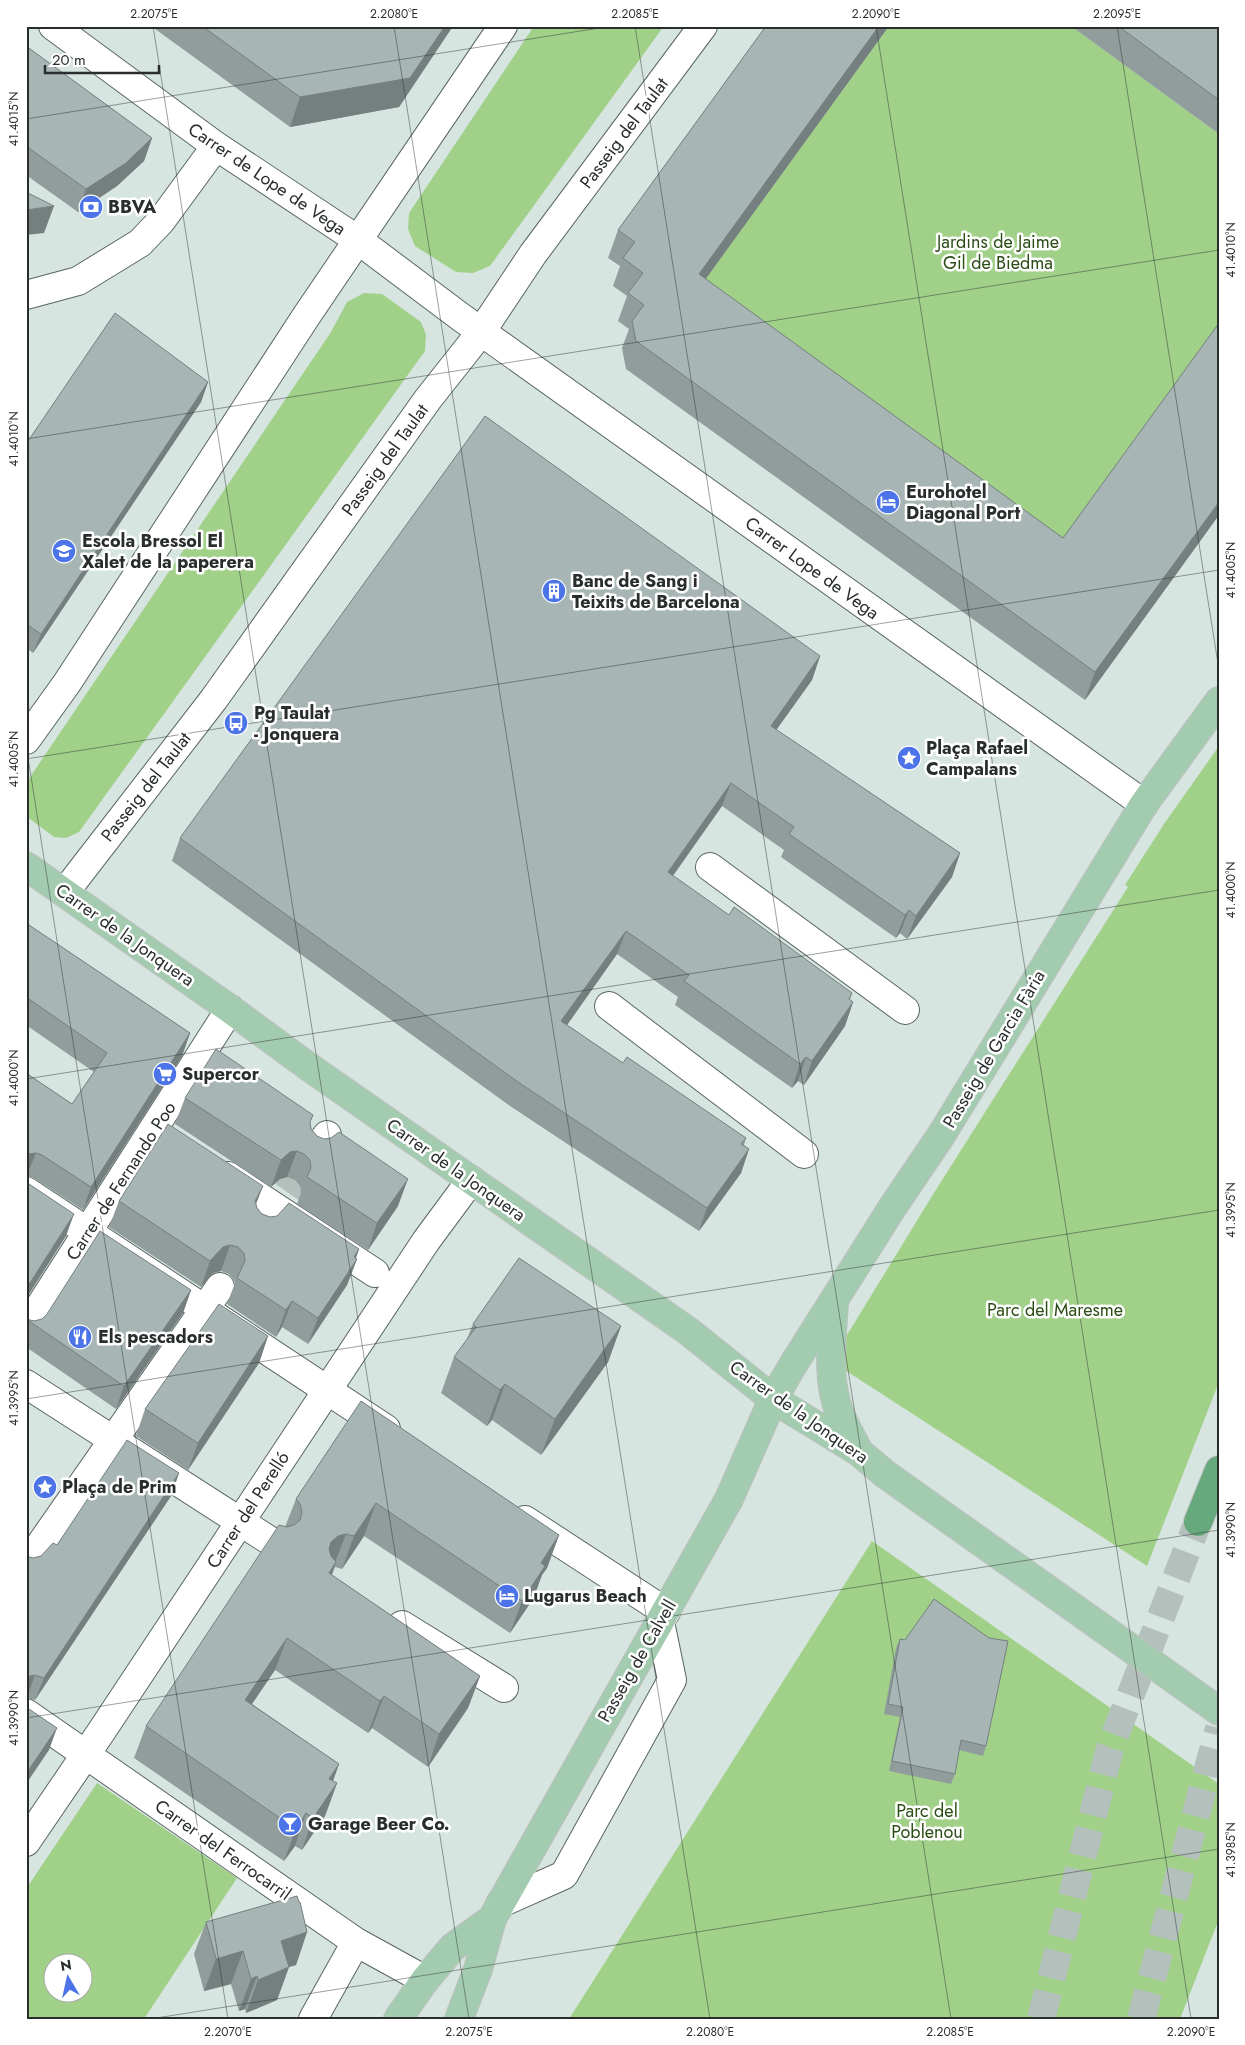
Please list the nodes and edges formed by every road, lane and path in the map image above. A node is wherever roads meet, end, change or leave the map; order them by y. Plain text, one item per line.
1 (53, 26) edge
2 (503, 26) edge
3 (703, 26) edge
4 (216, 146) junction
5 (358, 240) junction
6 (26, 294) edge
7 (481, 332) junction
8 (1219, 701) edge
9 (26, 740) edge
10 (1144, 804) junction
11 (26, 866) edge
12 (710, 867) dead end
13 (66, 892) junction
14 (608, 1006) dead end
15 (230, 1009) junction
16 (904, 1010) dead end
17 (804, 1154) dead end
18 (211, 1165) edge
19 (471, 1180) junction
20 (26, 1191) edge
21 (89, 1232) junction
22 (375, 1273) dead end
23 (220, 1287) edge
24 (834, 1299) junction
25 (204, 1309) junction
26 (26, 1328) edge
27 (26, 1384) edge
28 (327, 1390) junction
29 (773, 1399) junction
30 (114, 1440) junction
31 (410, 1444) edge
32 (859, 1452) junction
33 (1219, 1470) edge
34 (501, 1504) edge
35 (240, 1522) junction
36 (1198, 1522) tunnel mouth
37 (275, 1544) edge
38 (26, 1565) edge
39 (382, 1612) edge
40 (663, 1617) junction
41 (504, 1688) dead end
42 (1219, 1711) edge
43 (26, 1713) edge
44 (86, 1754) junction
45 (26, 1842) edge
46 (496, 1911) junction
47 (356, 1942) junction
48 (425, 1980) junction
49 (313, 2019) edge
50 (398, 2019) edge
51 (459, 2019) edge

1 - 4 street, Carrer de Lope de Vega
2 - 5 street
3 - 7 street, Passeig del Taulat
4 - 5 street, Carrer de Lope de Vega
4 - 6 street
5 - 7 street, Carrer de Lope de Vega
5 - 9 street
7 - 10 street, Carrer Lope de Vega
7 - 13 street, Passeig del Taulat
8 - 10 main road, Passeig de Garcia Fària
10 - 24 main road, Passeig de Garcia Fària
11 - 13 main road, Carrer de la Jonquera
12 - 16 street
13 - 15 main road, Carrer de la Jonquera
14 - 17 street
15 - 19 main road, Carrer de la Jonquera
15 - 21 street, Carrer de Fernando Poo
18 - 22 street
19 - 28 street, Carrer del Perelló
19 - 29 main road, Carrer de la Jonquera
20 - 21 street
21 - 25 street
21 - 26 street, Carrer de Fernando Poo
23 - 25 street
24 - 29 main road, Passeig de Garcia Fària
24 - 32 main road
25 - 28 street
25 - 30 street
27 - 30 street
28 - 31 street
28 - 35 street, Carrer del Perelló
29 - 32 main road, Carrer de la Jonquera
29 - 40 main road, Passeig de Calvell
30 - 35 street
30 - 38 street
32 - 42 main road, Carrer de la Jonquera
33 - 36 highway
34 - 40 street
35 - 37 street
35 - 44 street, Carrer del Perelló
39 - 41 street
40 - 46 main road, Passeig de Calvell
40 - 46 street
43 - 44 street, Carrer del Ferrocarril
44 - 45 street, Carrer del Perelló
44 - 47 street, Carrer del Ferrocarril
46 - 48 main road, Passeig de Calvell
46 - 51 main road, Passeig de Calvell
47 - 48 street, Carrer del Ferrocarril
47 - 49 street
48 - 50 main road, Passeig de Calvell

